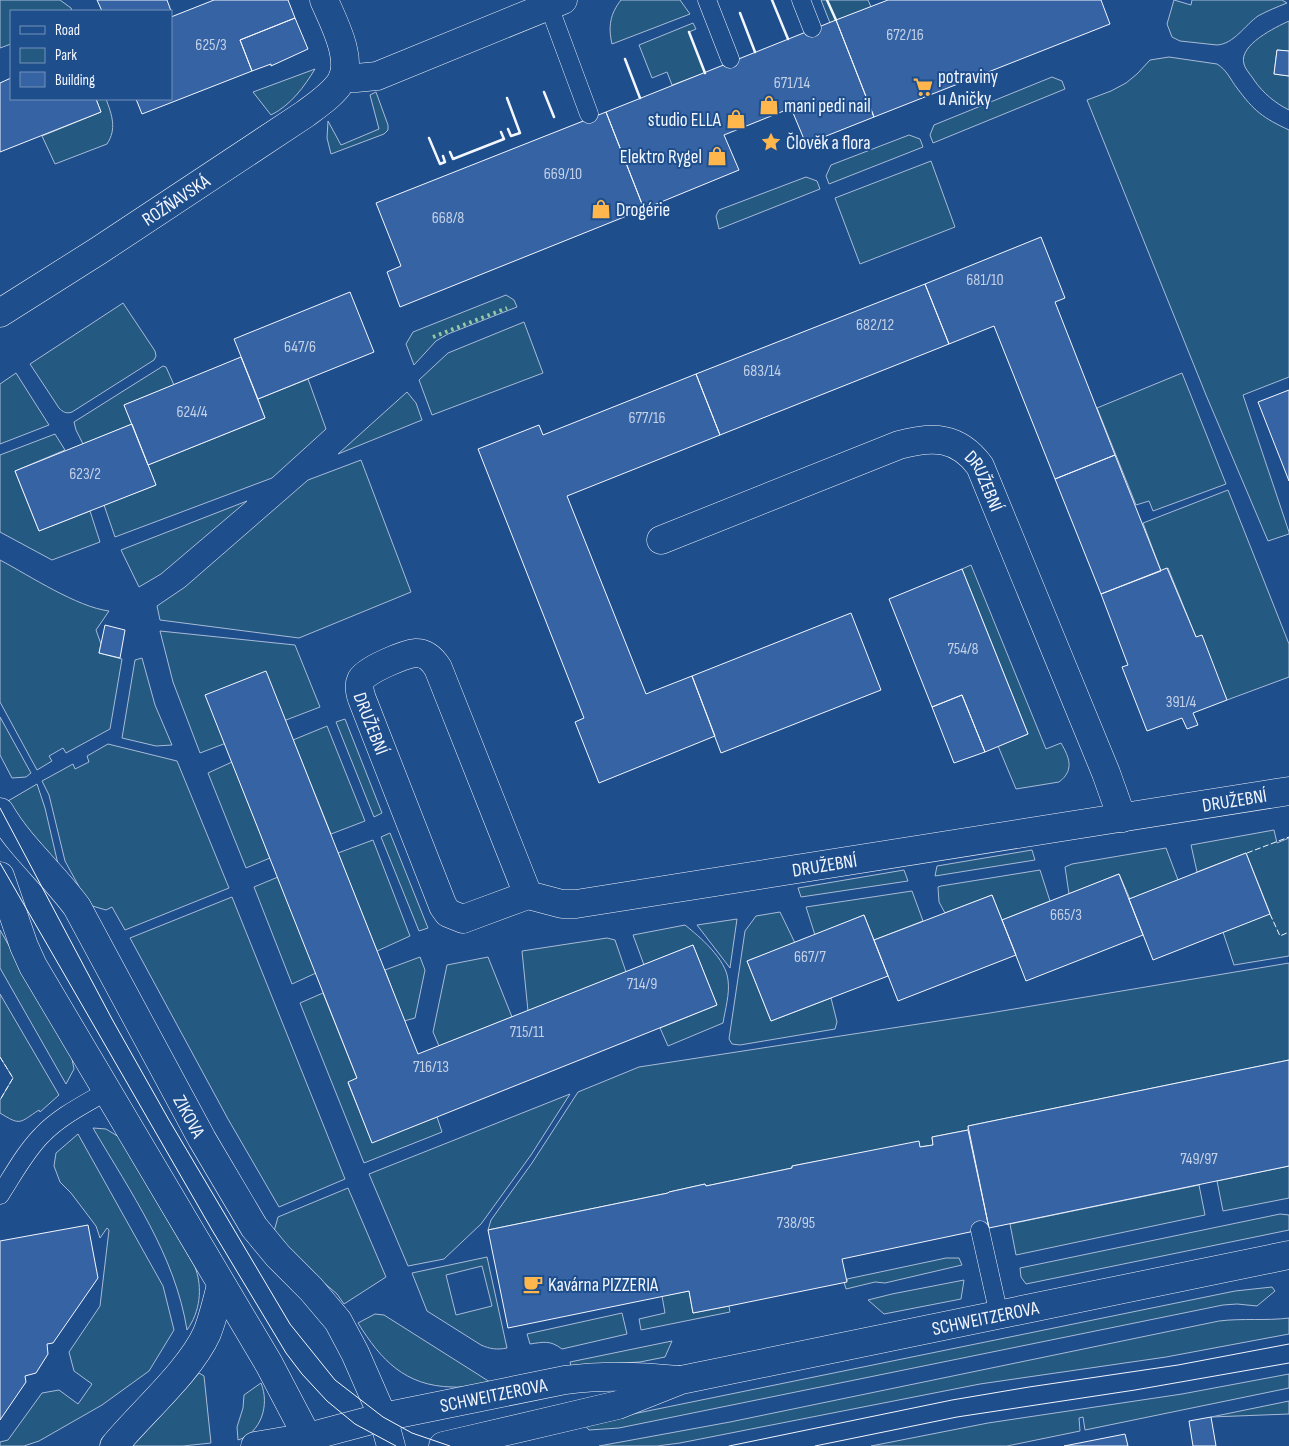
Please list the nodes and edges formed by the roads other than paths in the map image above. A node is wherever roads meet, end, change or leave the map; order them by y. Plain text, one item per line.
1 (324, 0) edge
2 (707, 0) edge
3 (801, 0) edge
4 (556, 3) edge
5 (812, 28) dead end
6 (730, 59) dead end
7 (343, 78) junction
8 (589, 114) dead end
9 (0, 313) edge
10 (661, 540) dead end
11 (1289, 791) edge
12 (0, 812) edge
13 (1122, 818) junction
14 (0, 876) edge
15 (528, 896) junction
16 (107, 1091) junction
17 (0, 1195) edge
18 (980, 1230) dead end
19 (1289, 1255) edge
20 (221, 1285) junction
21 (999, 1315) junction
22 (682, 1380) junction
23 (383, 1417) junction
24 (310, 1441) edge
25 (472, 1442) edge
26 (114, 1446) edge
27 (255, 1446) edge
28 (391, 1446) edge
29 (443, 1446) edge

1 - 7 street
2 - 6 lane
3 - 5 lane
4 - 7 street
4 - 8 lane
7 - 9 street, ROŽŇAVSKÁ
10 - 13 street, DRUŽEBNÍ
11 - 13 street, DRUŽEBNÍ
12 - 23 street, ZIKOVA
13 - 15 street, DRUŽEBNÍ
14 - 16 street
15 - 15 street, DRUŽEBNÍ
16 - 17 lane
16 - 20 street
18 - 21 lane
19 - 21 street, SCHWEITZEROVA
20 - 24 street
20 - 26 street
21 - 22 street, SCHWEITZEROVA
22 - 23 street, SCHWEITZEROVA
22 - 25 street, SCHWEITZEROVA
23 - 24 street, SCHWEITZEROVA
23 - 28 street, ZIKOVA
24 - 27 street, SCHWEITZEROVA
25 - 29 street, SCHWEITZEROVA

